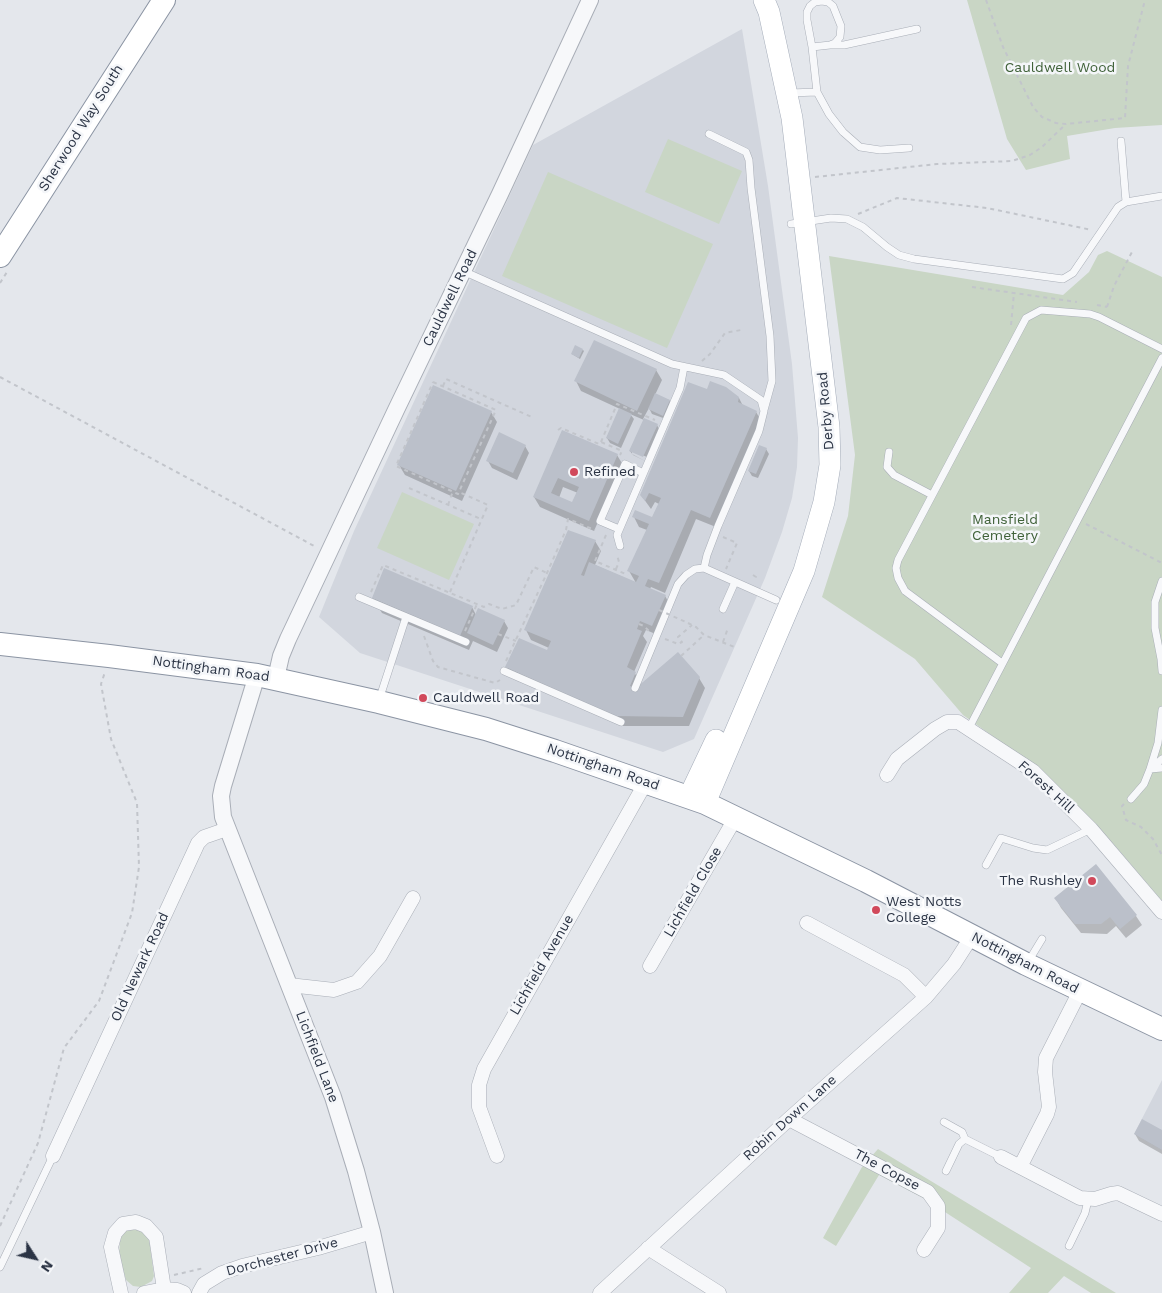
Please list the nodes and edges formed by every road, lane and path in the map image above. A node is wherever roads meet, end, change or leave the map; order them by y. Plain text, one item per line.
1 (164, 0) edge
2 (590, 0) edge
3 (757, 0) edge
4 (764, 0) edge
5 (986, 0) edge
6 (1145, 0) edge
7 (917, 29) dead end
8 (830, 45) junction
9 (812, 47) junction
10 (817, 92) junction
11 (786, 93) junction
12 (1066, 124) junction
13 (709, 134) dead end
14 (1121, 141) dead end
15 (909, 148) dead end
16 (799, 178) junction
17 (1162, 196) edge
18 (1126, 202) junction
19 (847, 219) junction
20 (798, 223) junction
21 (1101, 232) junction
22 (1132, 252) dead end
23 (0, 256) edge
24 (463, 270) junction
25 (972, 287) dead end
26 (1014, 293) junction
27 (1081, 303) dead end
28 (1090, 304) dead end
29 (1107, 307) junction
30 (1102, 318) junction
31 (1019, 328) junction
32 (741, 330) dead end
33 (1162, 349) edge
34 (1162, 358) edge
35 (699, 365) dead end
36 (684, 367) junction
37 (451, 376) dead end
38 (0, 377) edge
39 (449, 380) junction
40 (442, 386) junction
41 (476, 388) dead end
42 (475, 392) junction
43 (503, 400) dead end
44 (502, 404) junction
45 (764, 411) junction
46 (534, 418) dead end
47 (659, 422) dead end
48 (558, 430) dead end
49 (601, 442) junction
50 (890, 452) dead end
51 (618, 459) dead end
52 (643, 472) junction
53 (410, 488) dead end
54 (453, 492) junction
55 (459, 492) junction
56 (932, 495) junction
57 (448, 505) junction
58 (1078, 519) junction
59 (481, 520) junction
60 (619, 529) junction
61 (721, 532) dead end
62 (620, 546) dead end
63 (329, 554) junction
64 (1162, 563) edge
65 (619, 564) dead end
66 (704, 568) junction
67 (616, 570) junction
68 (548, 573) junction
69 (628, 575) dead end
70 (722, 576) junction
71 (1162, 581) edge
72 (735, 582) junction
73 (450, 592) junction
74 (359, 598) dead end
75 (776, 600) junction
76 (367, 601) junction
77 (477, 604) junction
78 (723, 609) dead end
79 (659, 610) dead end
80 (406, 617) junction
81 (420, 623) junction
82 (639, 624) dead end
83 (692, 625) junction
84 (728, 628) dead end
85 (652, 633) dead end
86 (498, 634) dead end
87 (704, 635) junction
88 (667, 640) dead end
89 (464, 641) joint
90 (516, 641) junction
91 (722, 643) junction
92 (0, 644) edge
93 (737, 648) dead end
94 (109, 656) junction
95 (681, 656) dead end
96 (1002, 663) junction
97 (1162, 671) edge
98 (504, 672) junction
99 (267, 676) junction
100 (635, 688) dead end
101 (379, 702) junction
102 (1162, 710) edge
103 (621, 722) dead end
104 (969, 728) junction
105 (1162, 759) edge
106 (1162, 768) edge
107 (1150, 769) junction
108 (887, 775) dead end
109 (646, 782) junction
110 (1131, 799) joint
111 (697, 800) junction
112 (736, 817) junction
113 (227, 828) junction
114 (1091, 829) junction
115 (1162, 855) edge
116 (986, 865) dead end
117 (413, 898) dead end
118 (1161, 909) edge
119 (807, 923) dead end
120 (972, 936) junction
121 (1042, 938) dead end
122 (1026, 964) junction
123 (650, 966) dead end
124 (289, 985) junction
125 (1080, 991) junction
126 (926, 997) junction
127 (1162, 1029) edge
128 (789, 1119) junction
129 (944, 1122) dead end
130 (965, 1139) junction
131 (53, 1156) joint
132 (497, 1156) dead end
133 (1001, 1157) joint
134 (1020, 1167) junction
135 (946, 1171) dead end
136 (1088, 1200) junction
137 (1162, 1214) edge
138 (0, 1226) edge
139 (372, 1232) junction
140 (1069, 1246) dead end
141 (648, 1248) junction
142 (924, 1250) dead end
143 (0, 1267) edge
144 (222, 1273) junction
145 (163, 1283) junction
146 (121, 1293) edge
147 (144, 1293) edge
148 (184, 1293) edge
149 (199, 1293) edge
150 (385, 1293) edge
151 (600, 1293) edge
152 (719, 1293) edge

1 - 23 highway, Sherwood Way South
2 - 24 street, Cauldwell Road
3 - 20 main road, Derby Road
4 - 11 main road, Derby Road
5 - 12 path
6 - 12 path
7 - 8 lane
8 - 9 lane
8 - 9 lane
9 - 10 lane
10 - 11 lane
10 - 15 lane
11 - 16 main road, Derby Road
12 - 16 path
13 - 45 lane
14 - 18 lane
16 - 20 main road, Derby Road
17 - 18 lane
18 - 21 lane
19 - 20 lane
19 - 21 path
19 - 21 lane
20 - 75 main road, Derby Road
20 - 111 main road, Derby Road
22 - 29 path
24 - 36 lane
24 - 63 street, Cauldwell Road
25 - 26 path
26 - 27 path
26 - 31 path
28 - 29 path
29 - 30 path
30 - 31 lane
30 - 33 lane
31 - 56 lane
32 - 35 path
34 - 58 lane
36 - 45 lane
36 - 52 lane
37 - 39 path
38 - 63 path
39 - 40 path
39 - 42 path
40 - 54 path
40 - 55 path
41 - 42 path
42 - 44 path
43 - 44 path
44 - 46 path
45 - 66 lane
47 - 49 path
48 - 49 path
49 - 51 path
50 - 56 lane
52 - 60 lane
52 - 60 lane
53 - 57 path
54 - 55 path
54 - 57 path
55 - 59 path
56 - 96 lane
57 - 59 path
58 - 64 path
58 - 96 lane
59 - 73 path
60 - 62 lane
61 - 70 path
63 - 99 street, Cauldwell Road
65 - 67 path
66 - 70 lane
66 - 100 lane
67 - 68 path
67 - 69 path
68 - 77 path
68 - 90 path
70 - 72 lane
71 - 97 lane
72 - 75 lane
72 - 78 lane
73 - 76 path
73 - 77 path
74 - 76 lane
75 - 111 main road, Derby Road
76 - 80 lane
77 - 89 path
79 - 83 path, bridge
80 - 81 lane
80 - 101 lane
81 - 89 lane
81 - 98 path
82 - 85 path
83 - 87 path
83 - 88 path
84 - 91 path
86 - 90 path
87 - 91 path
87 - 95 path
90 - 98 path
91 - 93 path
92 - 94 highway, Nottingham Road
94 - 99 highway, Nottingham Road
94 - 138 path
96 - 104 lane
98 - 103 lane
99 - 101 highway, Nottingham Road
99 - 113 street
101 - 109 highway, Nottingham Road
102 - 107 lane
104 - 108 street, Forest Hill
104 - 114 street, Forest Hill
105 - 107 lane
106 - 107 lane
107 - 110 lane
109 - 111 highway, Nottingham Road
109 - 132 street, Lichfield Avenue
110 - 115 path
111 - 112 highway, Nottingham Road
112 - 120 highway, Nottingham Road
112 - 123 street, Lichfield Close
113 - 124 street, Lichfield Lane
113 - 131 street, Old Newark Road
114 - 116 lane
114 - 118 street, Forest Hill
117 - 124 street
119 - 126 street
120 - 122 highway, Nottingham Road
120 - 126 street, Robin Down Lane
121 - 122 lane
122 - 125 highway, Nottingham Road
124 - 139 street, Lichfield Lane
125 - 127 highway, Nottingham Road
125 - 134 street
126 - 128 street, Robin Down Lane
128 - 141 street, Robin Down Lane
128 - 142 street, The Copse
129 - 130 lane
130 - 133 lane
130 - 135 lane
131 - 143 lane, Old Newark Road
133 - 134 street
134 - 136 street
136 - 137 street
136 - 140 lane
139 - 144 street, Dorchester Drive
139 - 150 street, Lichfield Lane
141 - 151 street, Robin Down Lane
141 - 152 street
144 - 145 path
144 - 149 street, Dorchester Drive
145 - 146 street
145 - 147 street
145 - 148 street

